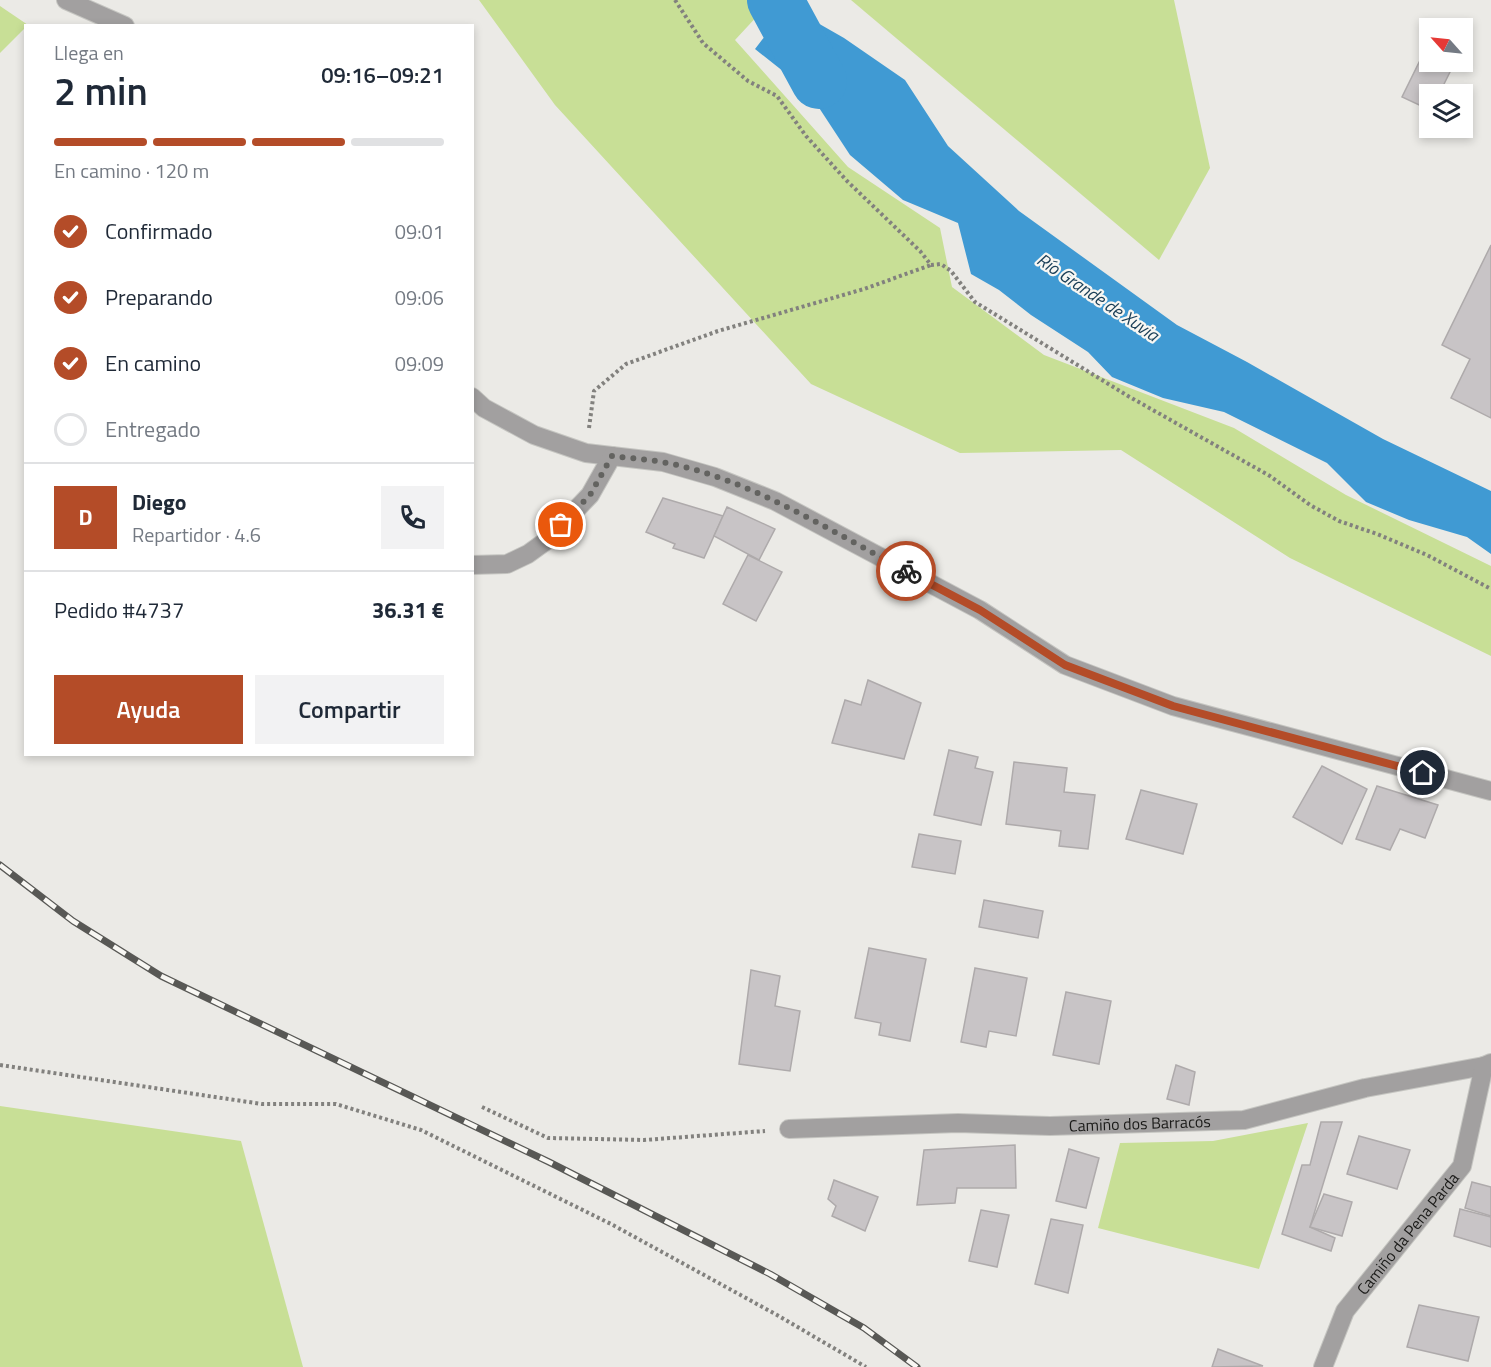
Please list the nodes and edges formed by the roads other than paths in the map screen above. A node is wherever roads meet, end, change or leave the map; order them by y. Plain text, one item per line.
1 (71, 1) edge
2 (121, 24) edge
3 (474, 399) edge
4 (612, 456) junction
5 (474, 566) edge
6 (1491, 791) edge
7 (1488, 1064) edge
8 (789, 1129) road end
9 (1323, 1367) edge

1 - 2 street
3 - 4 street
4 - 5 street
4 - 6 street
7 - 8 street, Camiño dos Barracós
7 - 9 street, Camiño da Pena Parda

